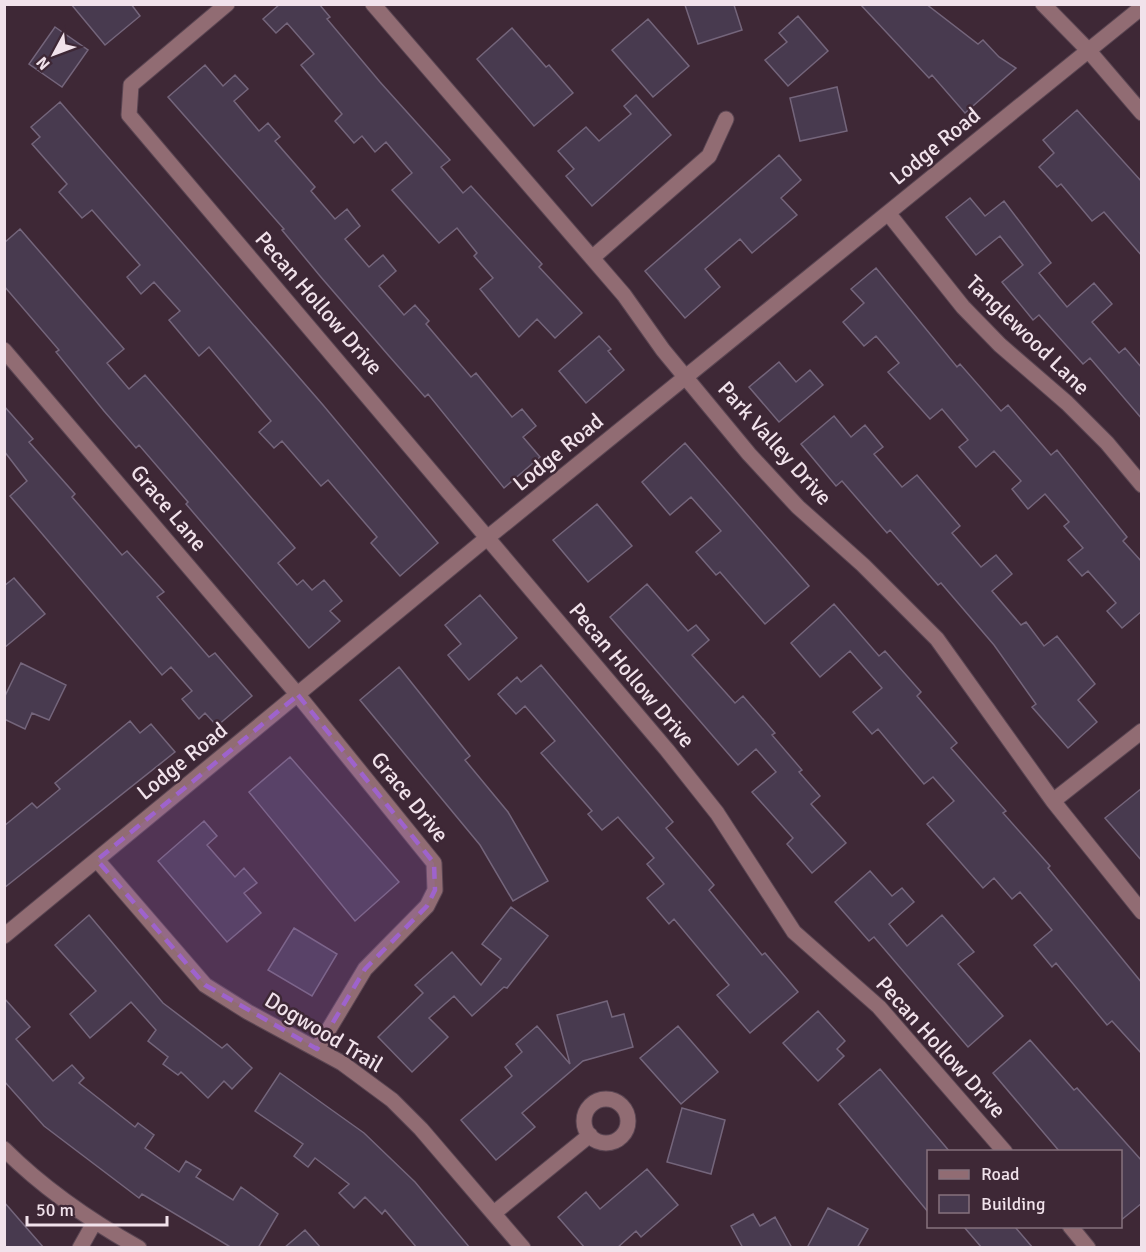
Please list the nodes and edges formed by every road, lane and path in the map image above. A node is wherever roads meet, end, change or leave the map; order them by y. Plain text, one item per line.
1 (227, 4) edge
2 (373, 4) edge
3 (1043, 4) edge
4 (1142, 7) edge
5 (1088, 50) junction
6 (1142, 113) edge
7 (726, 119) dead end
8 (888, 213) junction
9 (592, 258) junction
10 (4, 350) edge
11 (688, 377) junction
12 (1142, 485) edge
13 (487, 538) junction
14 (298, 695) junction
15 (1142, 731) edge
16 (1053, 801) junction
17 (97, 860) junction
18 (1142, 912) edge
19 (4, 936) edge
20 (318, 1049) junction
21 (590, 1135) dead end
22 (4, 1149) edge
23 (1003, 1150) edge
24 (494, 1213) junction
25 (94, 1223) junction
26 (1071, 1228) edge
27 (80, 1248) edge
28 (139, 1248) edge
29 (524, 1248) edge
30 (1088, 1248) edge

1 - 13 street, Pecan Hollow Drive
2 - 9 street, Park Valley Drive
3 - 5 street
4 - 5 street, Lodge Road
5 - 6 street
5 - 8 street, Lodge Road
7 - 9 street
8 - 11 street, Lodge Road
8 - 12 street, Tanglewood Lane
9 - 11 street, Park Valley Drive
10 - 14 street, Grace Lane
11 - 13 street, Lodge Road
11 - 16 street, Park Valley Drive
13 - 14 street, Lodge Road
13 - 23 street, Pecan Hollow Drive
14 - 17 street, Lodge Road
14 - 20 street, Grace Drive
15 - 16 street
16 - 18 street, Park Valley Drive
17 - 19 street, Lodge Road
17 - 20 street, Dogwood Trail
20 - 24 street, Dogwood Trail
21 - 24 street
22 - 25 street
24 - 29 street, Dogwood Trail
25 - 27 street
25 - 28 street
26 - 30 street

